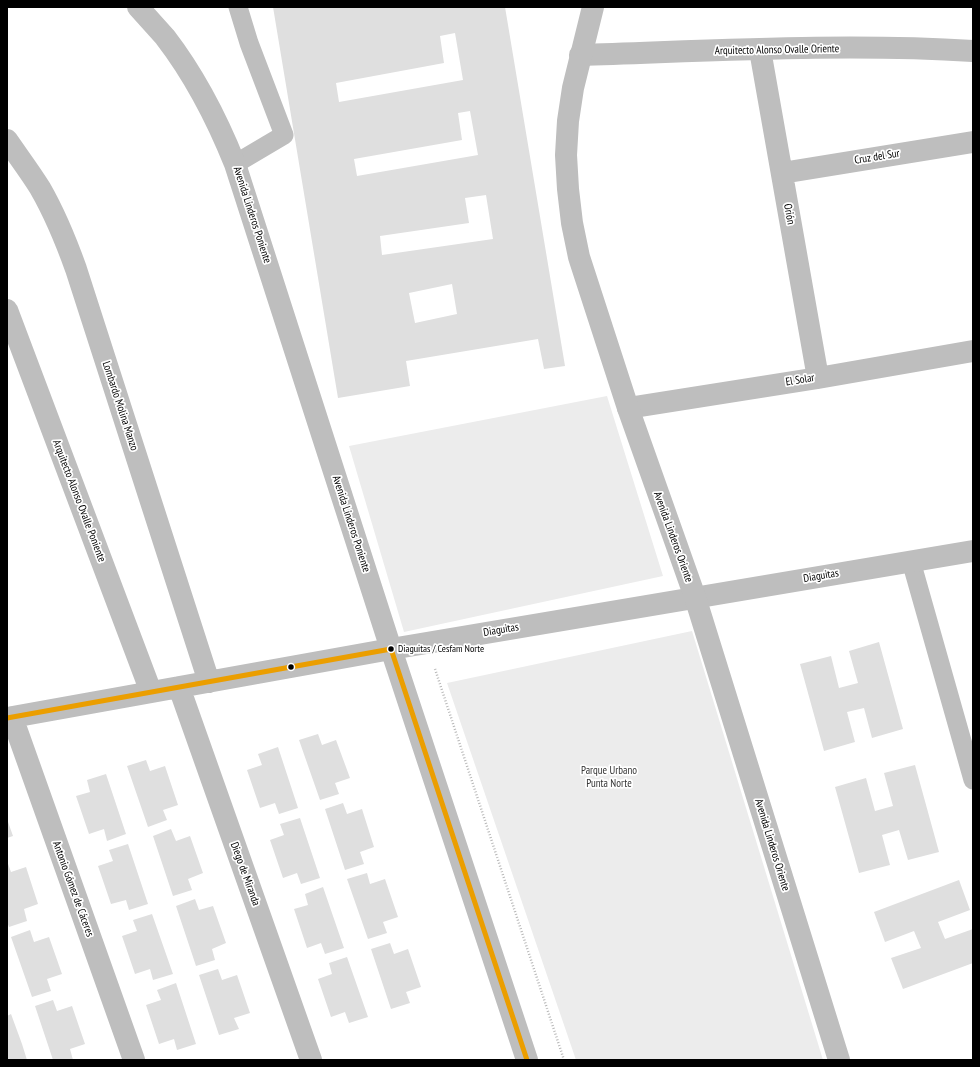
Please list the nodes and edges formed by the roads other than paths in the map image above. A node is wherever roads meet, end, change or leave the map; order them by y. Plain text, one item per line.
1 (138, 7) edge
2 (238, 7) edge
3 (593, 7) edge
4 (760, 50) junction
5 (973, 51) edge
6 (580, 55) junction
7 (7, 140) edge
8 (973, 142) edge
9 (236, 164) junction
10 (782, 173) junction
11 (7, 310) edge
12 (973, 351) edge
13 (818, 378) junction
14 (628, 408) junction
15 (973, 550) edge
16 (911, 561) junction
17 (695, 597) junction
18 (391, 649) junction
19 (209, 682) junction
20 (179, 687) junction
21 (151, 692) junction
22 (9, 718) edge
23 (973, 780) edge
24 (134, 1060) edge
25 (311, 1060) edge
26 (527, 1060) edge
27 (839, 1060) edge

1 - 9 street, Avenida Linderos Poniente
2 - 9 lane
3 - 6 street, Avenida Linderos Oriente
4 - 5 street, Arquitecto Alonso Ovalle Oriente
4 - 6 street, Arquitecto Alonso Ovalle Oriente
4 - 10 street, Orión
6 - 14 street, Avenida Linderos Oriente
7 - 19 street, Lombardo Molina Manzo
8 - 10 street, Cruz del Sur
9 - 18 street, Avenida Linderos Poniente
10 - 13 street, Orión
11 - 21 street, Arquitecto Alonso Ovalle Poniente
12 - 13 street, El Solar
13 - 14 street, El Solar
14 - 17 street, Avenida Linderos Oriente
15 - 16 street, Diaguitas
16 - 17 street, Diaguitas
16 - 23 lane
17 - 18 street, Diaguitas
17 - 27 street, Avenida Linderos Oriente
18 - 19 street, Diaguitas
18 - 26 street, Avenida Linderos Poniente
19 - 20 street, Diaguitas
20 - 21 street, Diaguitas
20 - 25 street, Diego de Miranda
21 - 22 street, Diaguitas
22 - 24 street, Antonio Gómez de Cáceres

